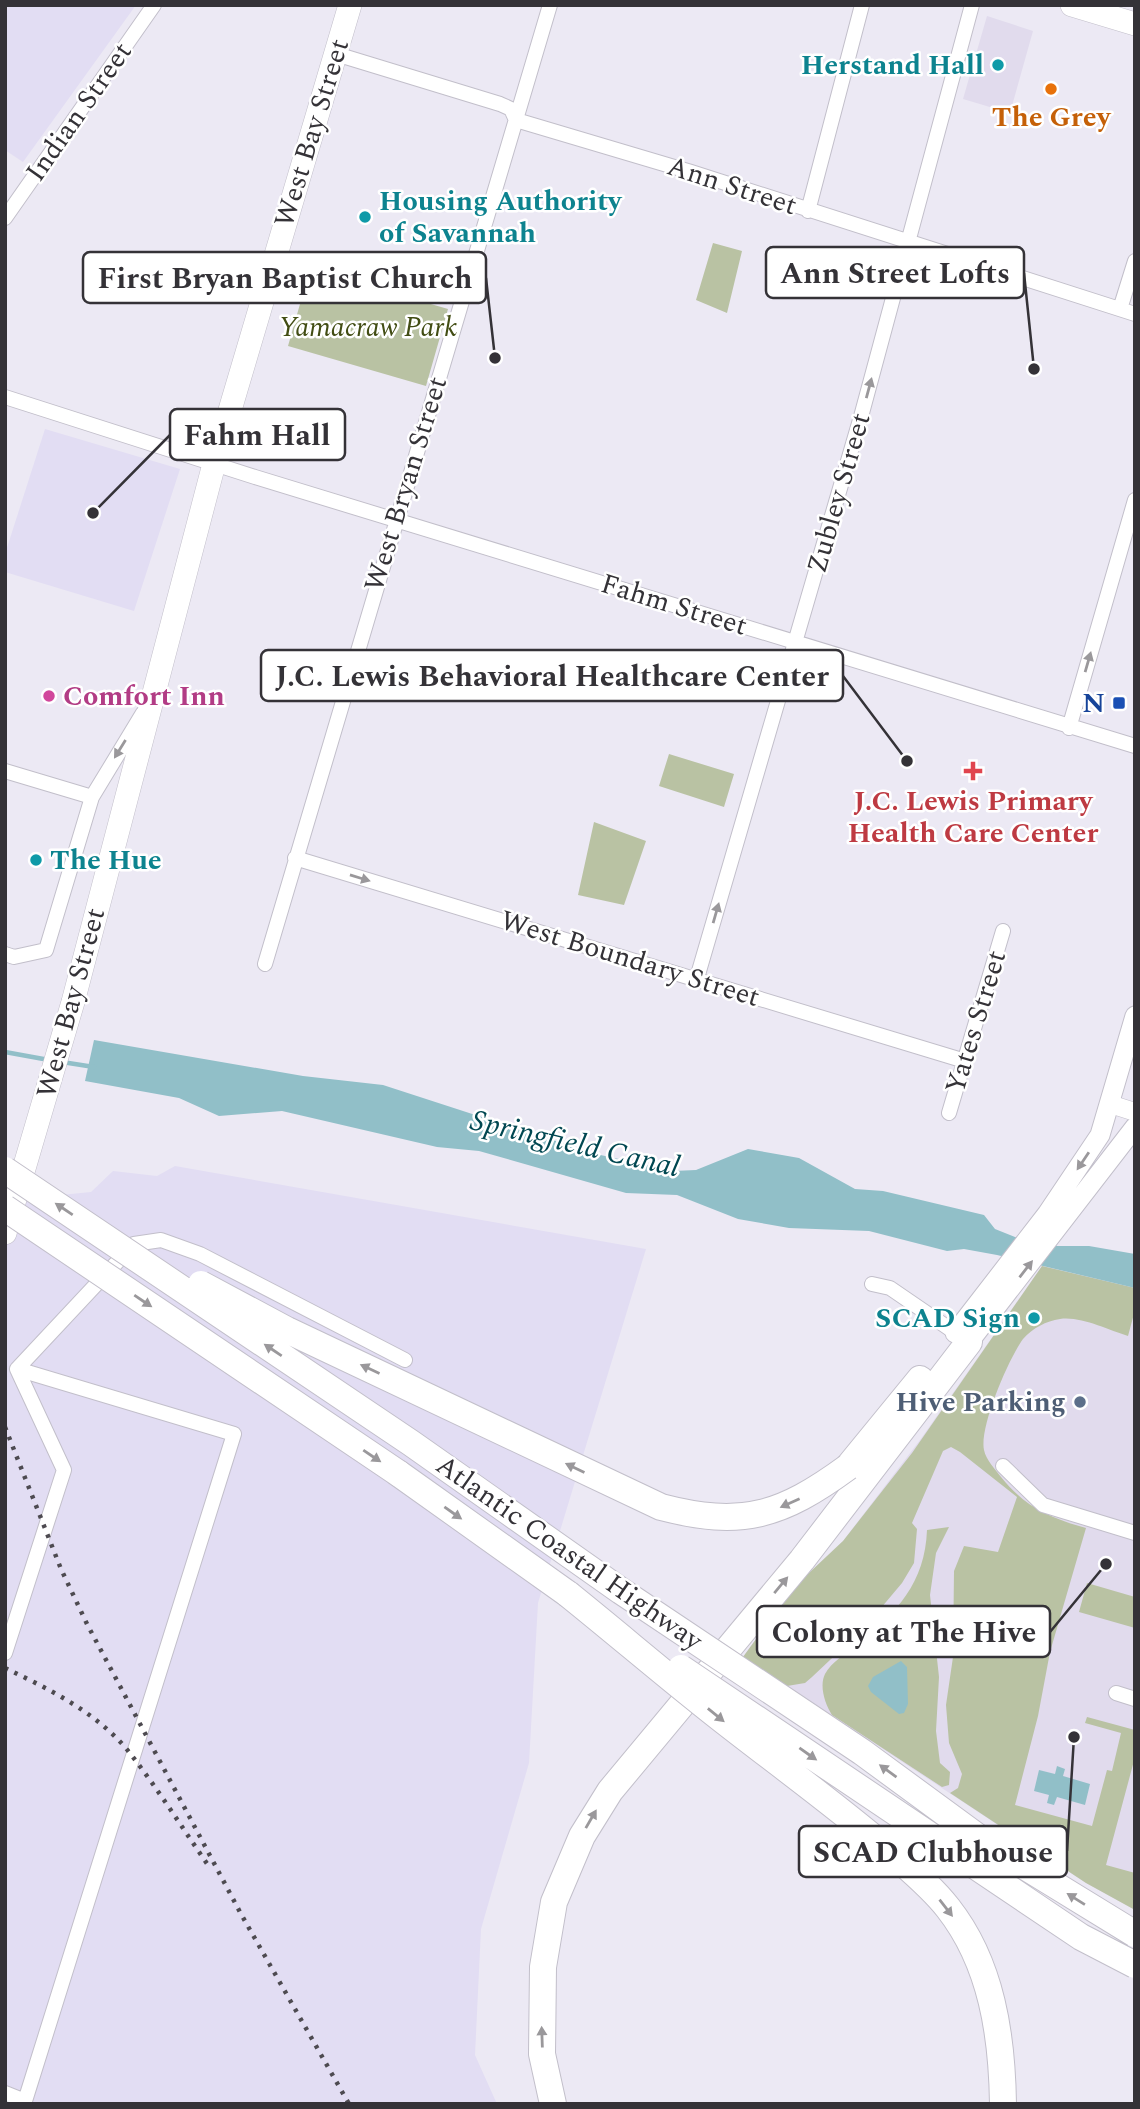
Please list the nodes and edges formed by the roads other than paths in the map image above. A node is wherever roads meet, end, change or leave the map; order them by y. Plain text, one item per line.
1 (154, 5) edge
2 (351, 5) edge
3 (550, 5) edge
4 (862, 5) edge
5 (972, 5) edge
6 (1072, 5) edge
7 (1135, 24) edge
8 (336, 54) junction
9 (516, 120) junction
10 (808, 211) junction
11 (5, 218) edge
12 (907, 242) junction
13 (1135, 261) edge
14 (1120, 309) junction
15 (1135, 314) edge
16 (5, 397) edge
17 (214, 464) junction
18 (1135, 500) edge
19 (396, 519) junction
20 (795, 642) junction
21 (150, 702) junction
22 (1069, 728) junction
23 (1135, 746) edge
24 (5, 771) edge
25 (92, 797) junction
26 (295, 858) junction
27 (1003, 930) dead end
28 (5, 954) edge
29 (265, 964) dead end
30 (697, 978) junction
31 (1135, 1016) edge
32 (965, 1060) junction
33 (1110, 1104) junction
34 (1135, 1112) edge
35 (949, 1113) dead end
36 (1135, 1127) edge
37 (5, 1170) edge
38 (5, 1209) edge
39 (1057, 1216) junction
40 (5, 1233) edge
41 (106, 1238) junction
42 (872, 1284) dead end
43 (962, 1337) junction
44 (405, 1360) dead end
45 (17, 1369) junction
46 (1003, 1466) dead end
47 (1135, 1532) edge
48 (568, 1594) junction
49 (5, 1653) edge
50 (1116, 1693) dead end
51 (1135, 1699) edge
52 (1135, 1934) edge
53 (1135, 1965) edge
54 (5, 2093) edge
55 (553, 2104) edge
56 (1003, 2104) edge

1 - 11 street, Indian Street
2 - 8 main road, West Bay Street
3 - 9 street, West Bryan Street
4 - 10 street
5 - 12 street, Zubley Street
6 - 7 main road
8 - 9 street, Ann Street
8 - 17 main road, West Bay Street
9 - 10 street, Ann Street
9 - 19 street, West Bryan Street
10 - 12 street, Ann Street
12 - 14 street, Ann Street
20 -> 12 street, Zubley Street
13 - 14 street
14 - 15 street, Ann Street
16 - 17 street, Fahm Street
17 - 19 street, Fahm Street
17 - 21 main road, West Bay Street
22 -> 18 street
19 - 20 street, Fahm Street
19 - 26 street, West Bryan Street
20 - 22 street, Fahm Street
30 -> 20 street, Zubley Street
21 -> 25 street
21 - 40 main road, West Bay Street, bridge
22 - 23 street, Fahm Street
24 - 25 street
25 - 28 street
26 - 29 street, West Bryan Street
26 -> 30 street, West Boundary Street
27 - 32 street, Yates Street
30 - 32 street, West Boundary Street
31 - 33 main road
32 - 35 street, Yates Street
33 - 34 street
33 -> 39 main road
36 - 39 main road
41 -> 37 highway, Atlantic Coastal Highway, bridge
38 -> 48 highway, Atlantic Coastal Highway, bridge
39 - 43 main road
43 -> 41 highway, bridge
52 -> 41 highway, Atlantic Coastal Highway, bridge
42 - 43 street
55 -> 43 highway
44 - 45 street
45 - 49 street
45 - 54 street
46 - 47 street
48 -> 53 highway, Atlantic Coastal Highway, bridge
48 -> 56 highway, bridge
50 - 51 street

